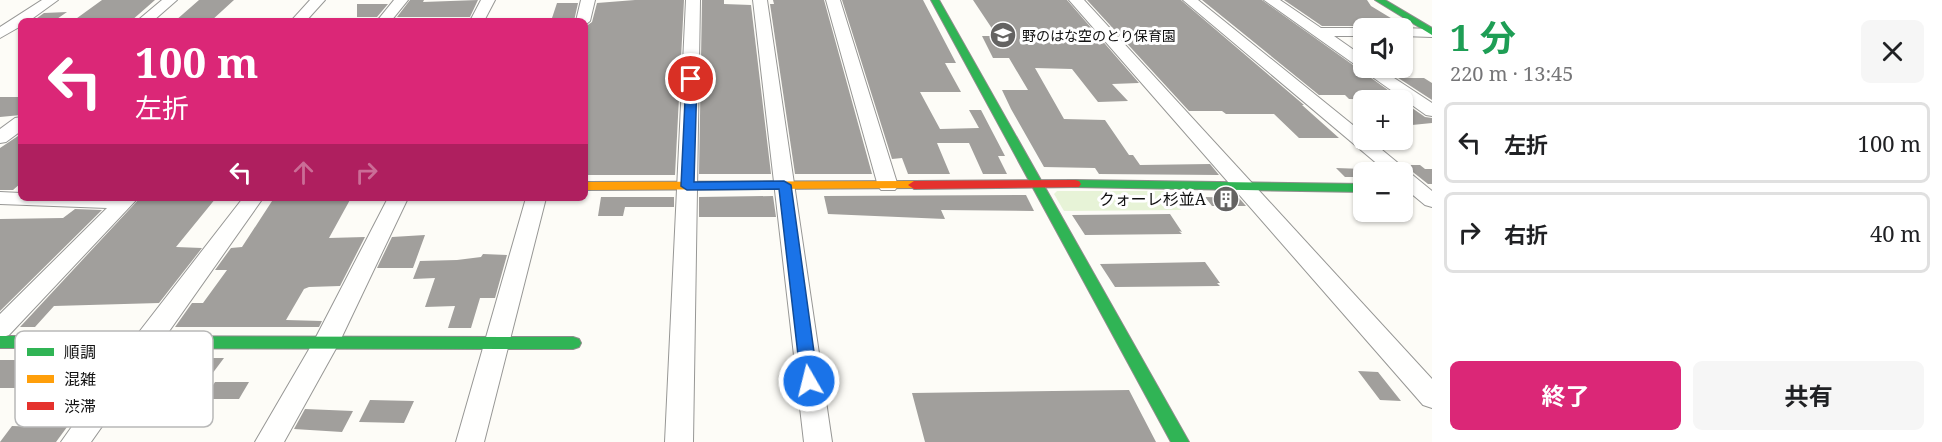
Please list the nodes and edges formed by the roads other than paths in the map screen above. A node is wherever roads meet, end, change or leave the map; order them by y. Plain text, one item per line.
1 (51, 0) edge
2 (170, 0) edge
3 (318, 0) edge
4 (401, 0) edge
5 (488, 0) edge
6 (588, 0) edge
7 (693, 0) edge
8 (760, 0) edge
9 (832, 0) edge
10 (935, 0) edge
11 (1076, 0) edge
12 (1190, 0) edge
13 (1271, 0) edge
14 (1379, 0) edge
15 (24, 18) edge
16 (148, 18) edge
17 (301, 18) edge
18 (386, 18) edge
19 (479, 18) edge
20 (584, 18) edge
21 (18, 22) edge
22 (1317, 32) junction
23 (1353, 32) edge
24 (1413, 32) edge
25 (1432, 32) edge
26 (0, 34) edge
27 (1353, 57) edge
28 (1384, 78) edge
29 (1432, 111) edge
30 (18, 124) edge
31 (0, 138) edge
32 (1386, 162) edge
33 (1038, 184) junction
34 (784, 185) junction
35 (588, 186) edge
36 (687, 186) junction
37 (888, 186) junction
38 (1243, 186) junction
39 (1353, 188) edge
40 (0, 198) edge
41 (18, 198) edge
42 (125, 201) edge
43 (251, 201) edge
44 (397, 201) edge
45 (535, 201) edge
46 (0, 329) edge
47 (154, 331) edge
48 (0, 342) edge
49 (15, 342) edge
50 (213, 343) edge
51 (326, 343) junction
52 (573, 343) dead end
53 (496, 344) junction
54 (1432, 397) edge
55 (86, 427) edge
56 (75, 442) edge
57 (269, 442) edge
58 (470, 442) edge
59 (679, 442) edge
60 (818, 442) edge
61 (1180, 442) edge

1 - 15 street
2 - 16 street
3 - 17 street
4 - 18 street
5 - 19 street
6 - 20 street
7 - 36 street
8 - 34 street
9 - 37 street
10 - 33 street
11 - 38 street
12 - 32 street
13 - 22 street
14 - 25 street
21 - 26 street
22 - 23 street
22 - 27 street
24 - 25 street
28 - 29 street
30 - 31 street
33 - 37 street
33 - 38 street
33 - 61 street
34 - 36 street
34 - 37 street
34 - 60 street
35 - 36 street
36 - 59 street
38 - 39 street
38 - 54 street
40 - 41 street
42 - 46 street
43 - 47 street
44 - 51 street
45 - 53 street
48 - 49 street
50 - 51 street
51 - 53 street
51 - 57 street
52 - 53 street
53 - 58 street
55 - 56 street

